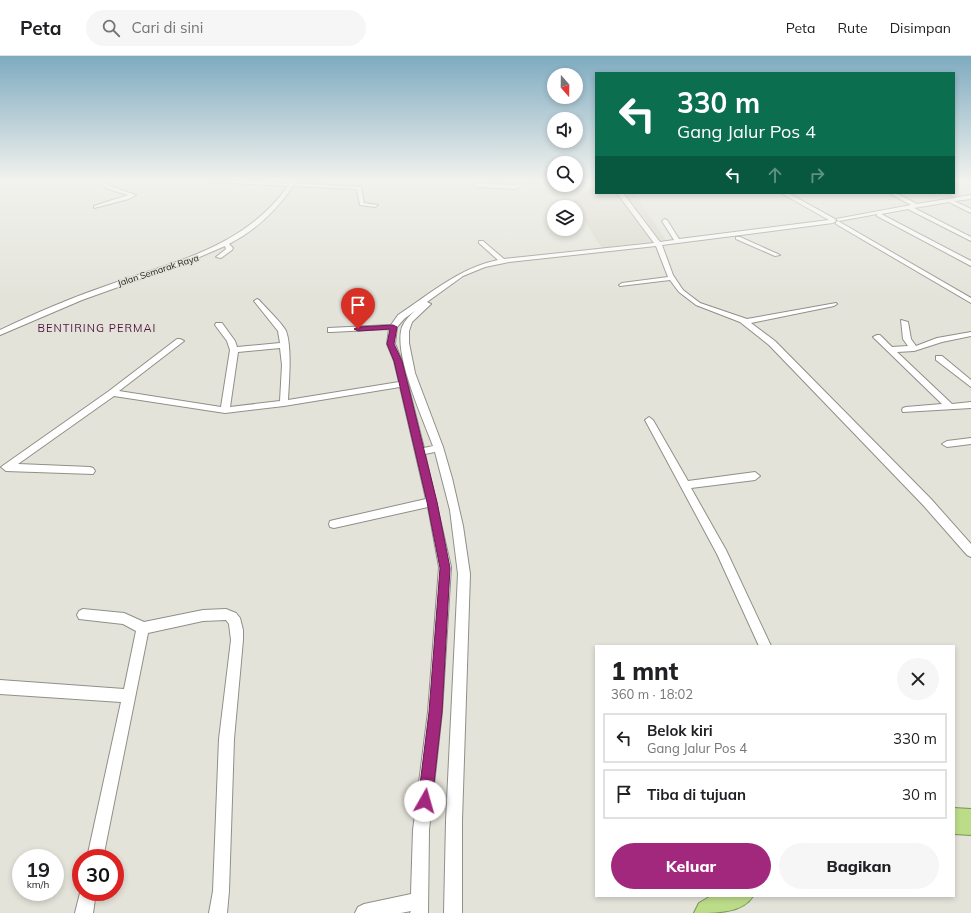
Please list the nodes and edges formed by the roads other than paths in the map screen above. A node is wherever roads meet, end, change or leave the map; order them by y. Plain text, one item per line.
1 (262, 219) edge
2 (639, 219) edge
3 (834, 219) edge
4 (849, 219) edge
5 (852, 219) edge
6 (886, 219) edge
7 (935, 219) edge
8 (665, 221) dead end
9 (838, 221) junction
10 (738, 238) junction
11 (971, 239) edge
12 (481, 242) dead end
13 (678, 242) junction
14 (226, 244) junction
15 (659, 247) junction
16 (777, 255) dead end
17 (218, 257) dead end
18 (502, 261) junction
19 (971, 264) edge
20 (925, 272) junction
21 (672, 278) junction
22 (622, 285) dead end
23 (971, 297) edge
24 (257, 301) dead end
25 (971, 301) edge
26 (834, 304) dead end
27 (406, 317) junction
28 (745, 322) junction
29 (904, 322) dead end
30 (219, 325) dead end
31 (393, 327) junction
32 (331, 330) dead end
33 (0, 333) edge
34 (971, 334) edge
35 (877, 337) dead end
36 (180, 341) dead end
37 (285, 345) junction
38 (914, 349) junction
39 (234, 350) junction
40 (890, 350) junction
41 (938, 358) dead end
42 (403, 384) junction
43 (971, 384) edge
44 (112, 393) junction
45 (284, 403) junction
46 (971, 405) edge
47 (949, 406) junction
48 (224, 410) junction
49 (906, 410) dead end
50 (649, 420) dead end
51 (971, 441) edge
52 (947, 444) dead end
53 (438, 448) junction
54 (419, 452) junction
55 (3, 466) edge
56 (90, 471) dead end
57 (755, 476) dead end
58 (685, 485) junction
59 (432, 502) junction
60 (334, 524) dead end
61 (971, 552) edge
62 (83, 615) dead end
63 (143, 628) junction
64 (765, 645) edge
65 (0, 687) edge
66 (128, 696) junction
67 (955, 822) edge
68 (971, 822) edge
69 (97, 849) edge
70 (736, 897) edge
71 (86, 901) edge
72 (420, 907) edge
73 (84, 913) edge
74 (218, 913) edge
75 (364, 913) edge
76 (453, 913) edge
77 (709, 913) edge

1 - 14 street, Jalan Semarak Raya
2 - 15 street
3 - 9 street
4 - 9 street
5 - 9 street
6 - 19 street
7 - 11 street
8 - 13 street
9 - 10 street
9 - 13 street
9 - 20 street
10 - 15 street
10 - 16 street
12 - 18 street
13 - 15 street
14 - 17 street
14 - 33 street, Jalan Semarak Raya
15 - 18 street
15 - 21 street
15 - 27 street
18 - 27 street
20 - 23 street
20 - 25 street
21 - 22 street
21 - 28 street
24 - 37 street
26 - 28 street
27 - 31 street
27 - 53 street
28 - 61 street
29 - 38 street
30 - 39 street
31 - 32 street
31 - 42 street
34 - 38 street
35 - 40 street
36 - 44 street
37 - 39 street
37 - 45 street
38 - 40 street
39 - 48 street
40 - 47 street
41 - 43 street
42 - 45 street
42 - 54 street
44 - 48 street
44 - 55 street
45 - 48 street
46 - 47 street
47 - 49 street
50 - 58 street
51 - 52 street
53 - 54 street
53 - 76 street
54 - 59 street
55 - 56 street
57 - 58 street
58 - 64 street
59 - 60 street
59 - 72 street
62 - 63 street
63 - 66 street
63 - 74 street
65 - 66 street
66 - 69 street
67 - 68 highway
70 - 77 highway
71 - 73 street
72 - 75 street

